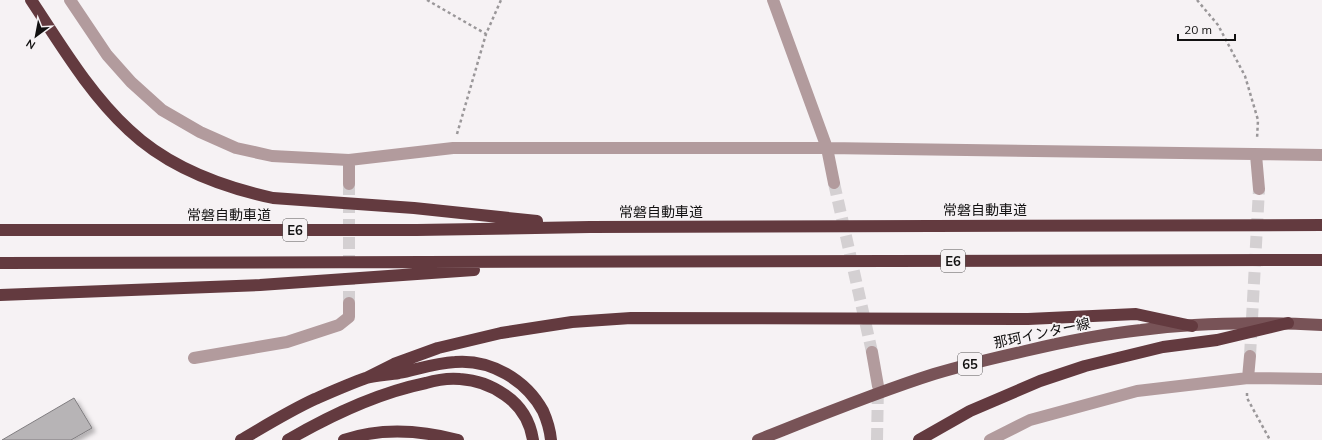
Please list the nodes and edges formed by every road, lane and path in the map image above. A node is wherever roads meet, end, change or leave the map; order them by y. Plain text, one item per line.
1 (31, 0) edge
2 (70, 0) edge
3 (427, 0) edge
4 (501, 0) edge
5 (773, 0) edge
6 (1197, 0) edge
7 (486, 34) junction
8 (453, 148) junction
9 (827, 148) junction
10 (1256, 155) junction
11 (1322, 155) edge
12 (349, 160) junction
13 (834, 183) tunnel mouth
14 (349, 184) tunnel mouth
15 (1259, 189) tunnel mouth
16 (1322, 225) edge
17 (590, 227) junction
18 (0, 230) edge
19 (1322, 260) edge
20 (584, 262) junction
21 (0, 263) edge
22 (0, 295) edge
23 (349, 303) tunnel mouth
24 (1288, 323) junction
25 (1322, 325) edge
26 (1192, 326) junction
27 (872, 352) tunnel mouth
28 (1250, 356) tunnel mouth
29 (194, 358) dead end
30 (366, 378) junction
31 (1248, 378) junction
32 (1322, 378) edge
33 (878, 386) tunnel mouth
34 (241, 440) edge
35 (288, 440) edge
36 (344, 440) edge
37 (458, 440) edge
38 (533, 440) edge
39 (551, 440) edge
40 (758, 440) edge
41 (919, 440) edge
42 (990, 440) edge
43 (1270, 440) edge

1 - 17 highway
2 - 12 street
3 - 7 path
4 - 7 path
5 - 9 street
6 - 10 path
7 - 8 path
8 - 9 street
8 - 12 street
9 - 10 street
9 - 13 street
10 - 11 street
10 - 15 street
12 - 14 street
16 - 17 highway, 常磐自動車道 / E6
17 - 18 highway, 常磐自動車道 / E6
19 - 20 highway, E6
20 - 21 highway, E6
20 - 22 highway
23 - 29 street
24 - 25 main road, 那珂インター線 / 65
24 - 26 main road, 那珂インター線 / 65
24 - 41 highway
26 - 30 highway
26 - 40 main road, 那珂インター線 / 65
27 - 33 street
28 - 31 street
30 - 34 highway
30 - 39 highway
31 - 32 street
31 - 42 street
31 - 43 path
35 - 38 highway
36 - 37 highway

